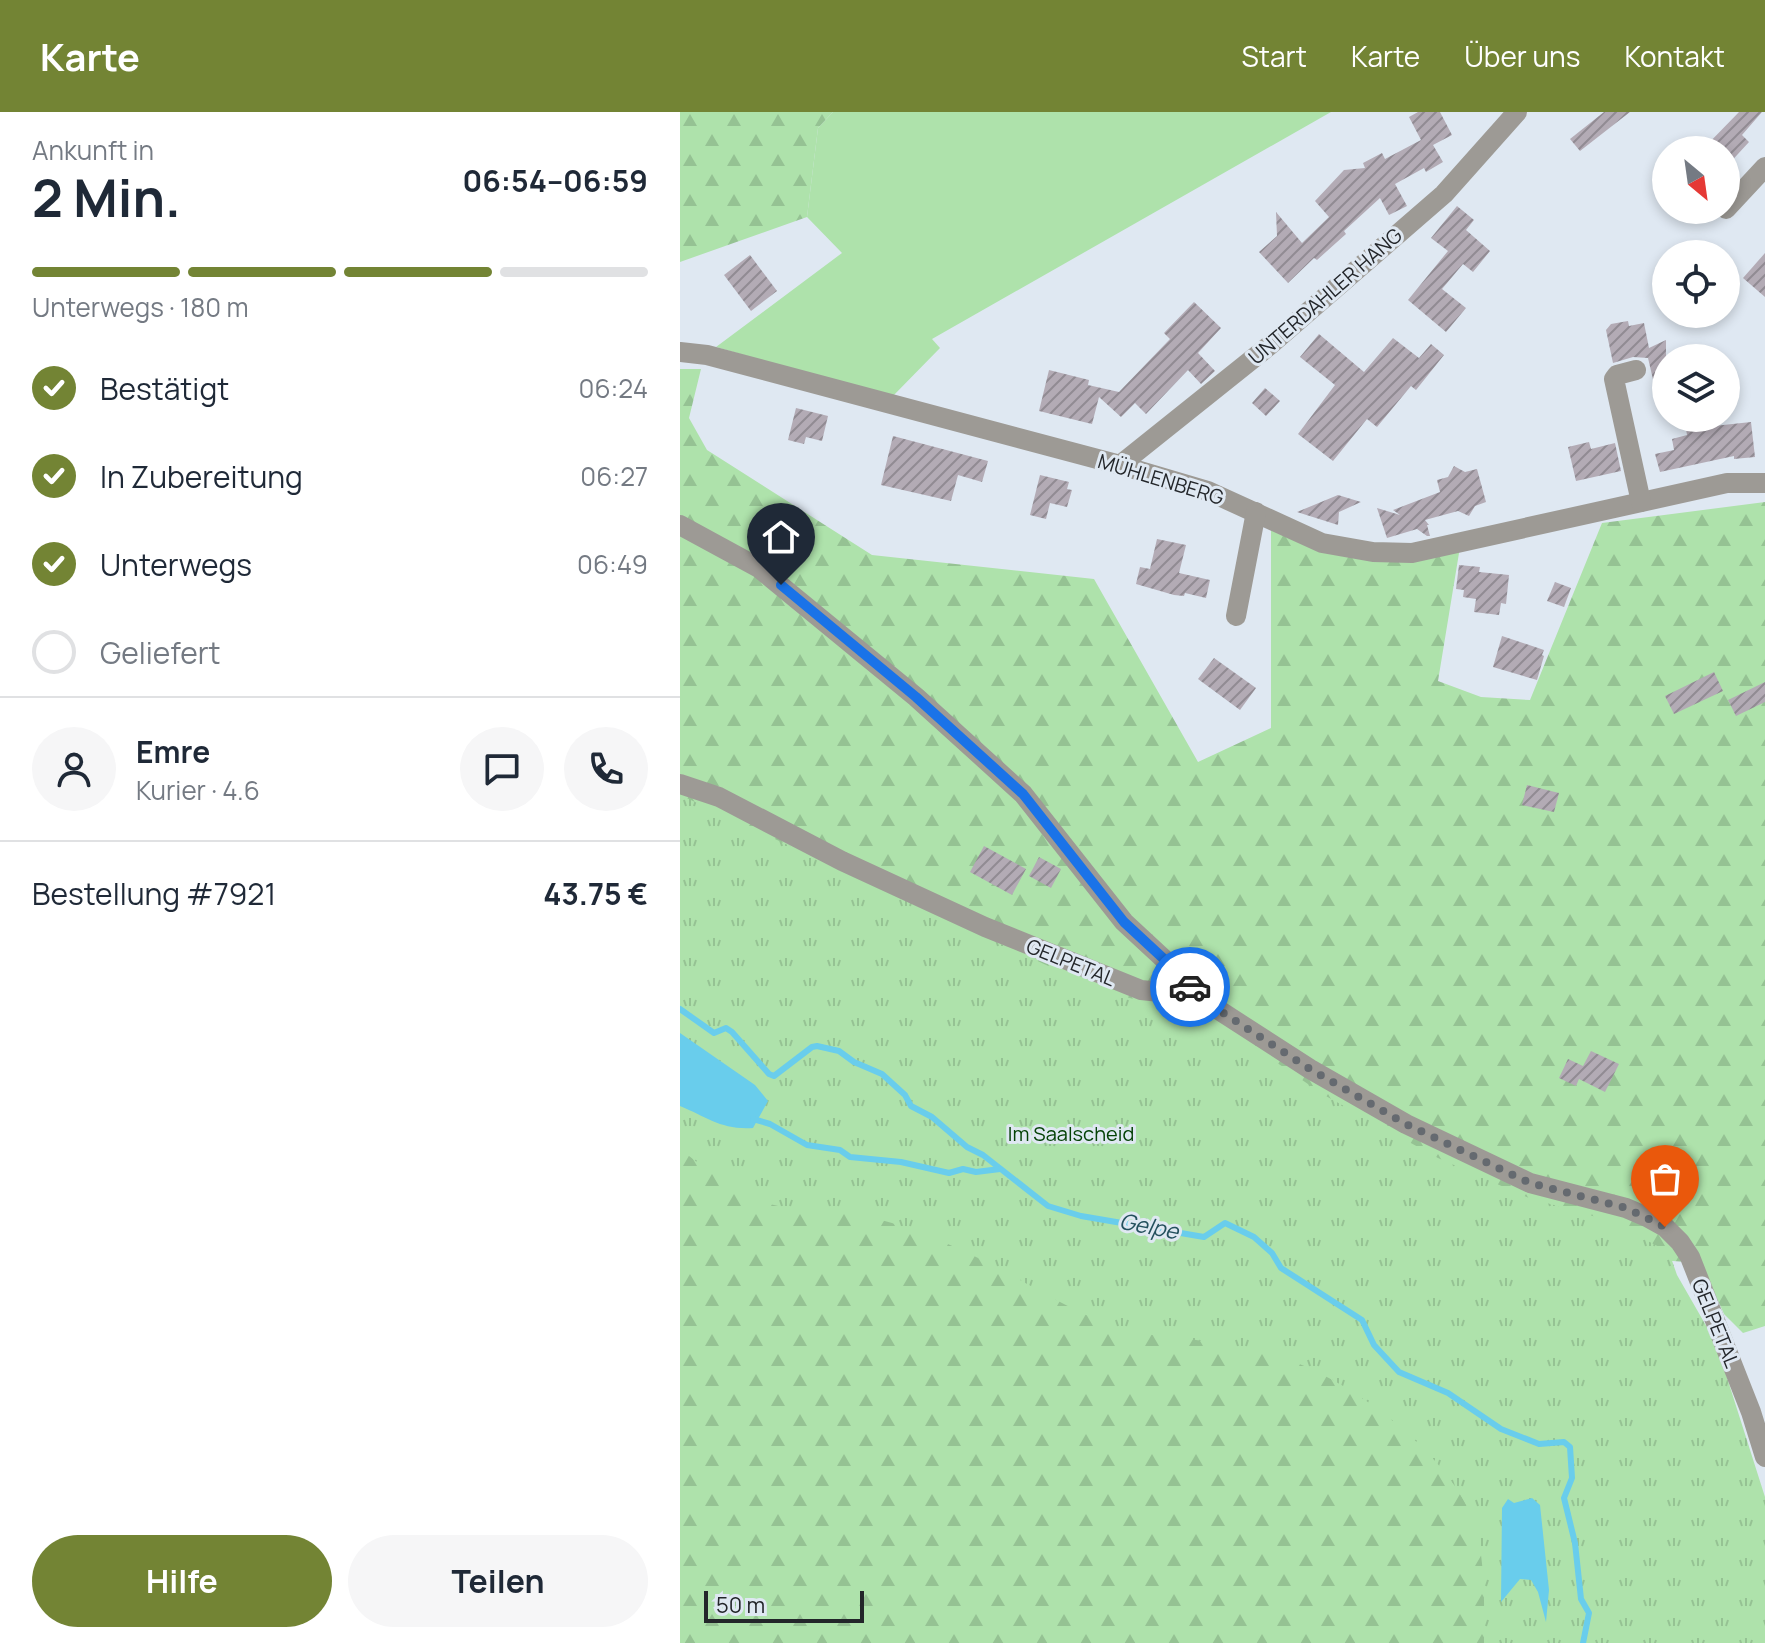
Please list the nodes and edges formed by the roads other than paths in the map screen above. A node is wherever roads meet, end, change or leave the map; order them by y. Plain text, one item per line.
1 (1517, 112) edge
2 (1765, 167) edge
3 (1740, 194) edge
4 (680, 352) edge
5 (1636, 370) dead end
6 (1120, 465) junction
7 (1765, 483) edge
8 (1641, 502) junction
9 (1256, 512) junction
10 (680, 525) edge
11 (1236, 616) dead end
12 (680, 784) edge
13 (1197, 996) junction
14 (1765, 1457) edge

1 - 6 street, UNTERDAHLER HANG
2 - 3 street
4 - 6 street, MÜHLENBERG
5 - 8 street
6 - 9 street, MÜHLENBERG
7 - 8 street, MÜHLENBERG
8 - 9 street, MÜHLENBERG
9 - 11 street
10 - 13 street
12 - 13 street, GELPETAL
13 - 14 street, GELPETAL

